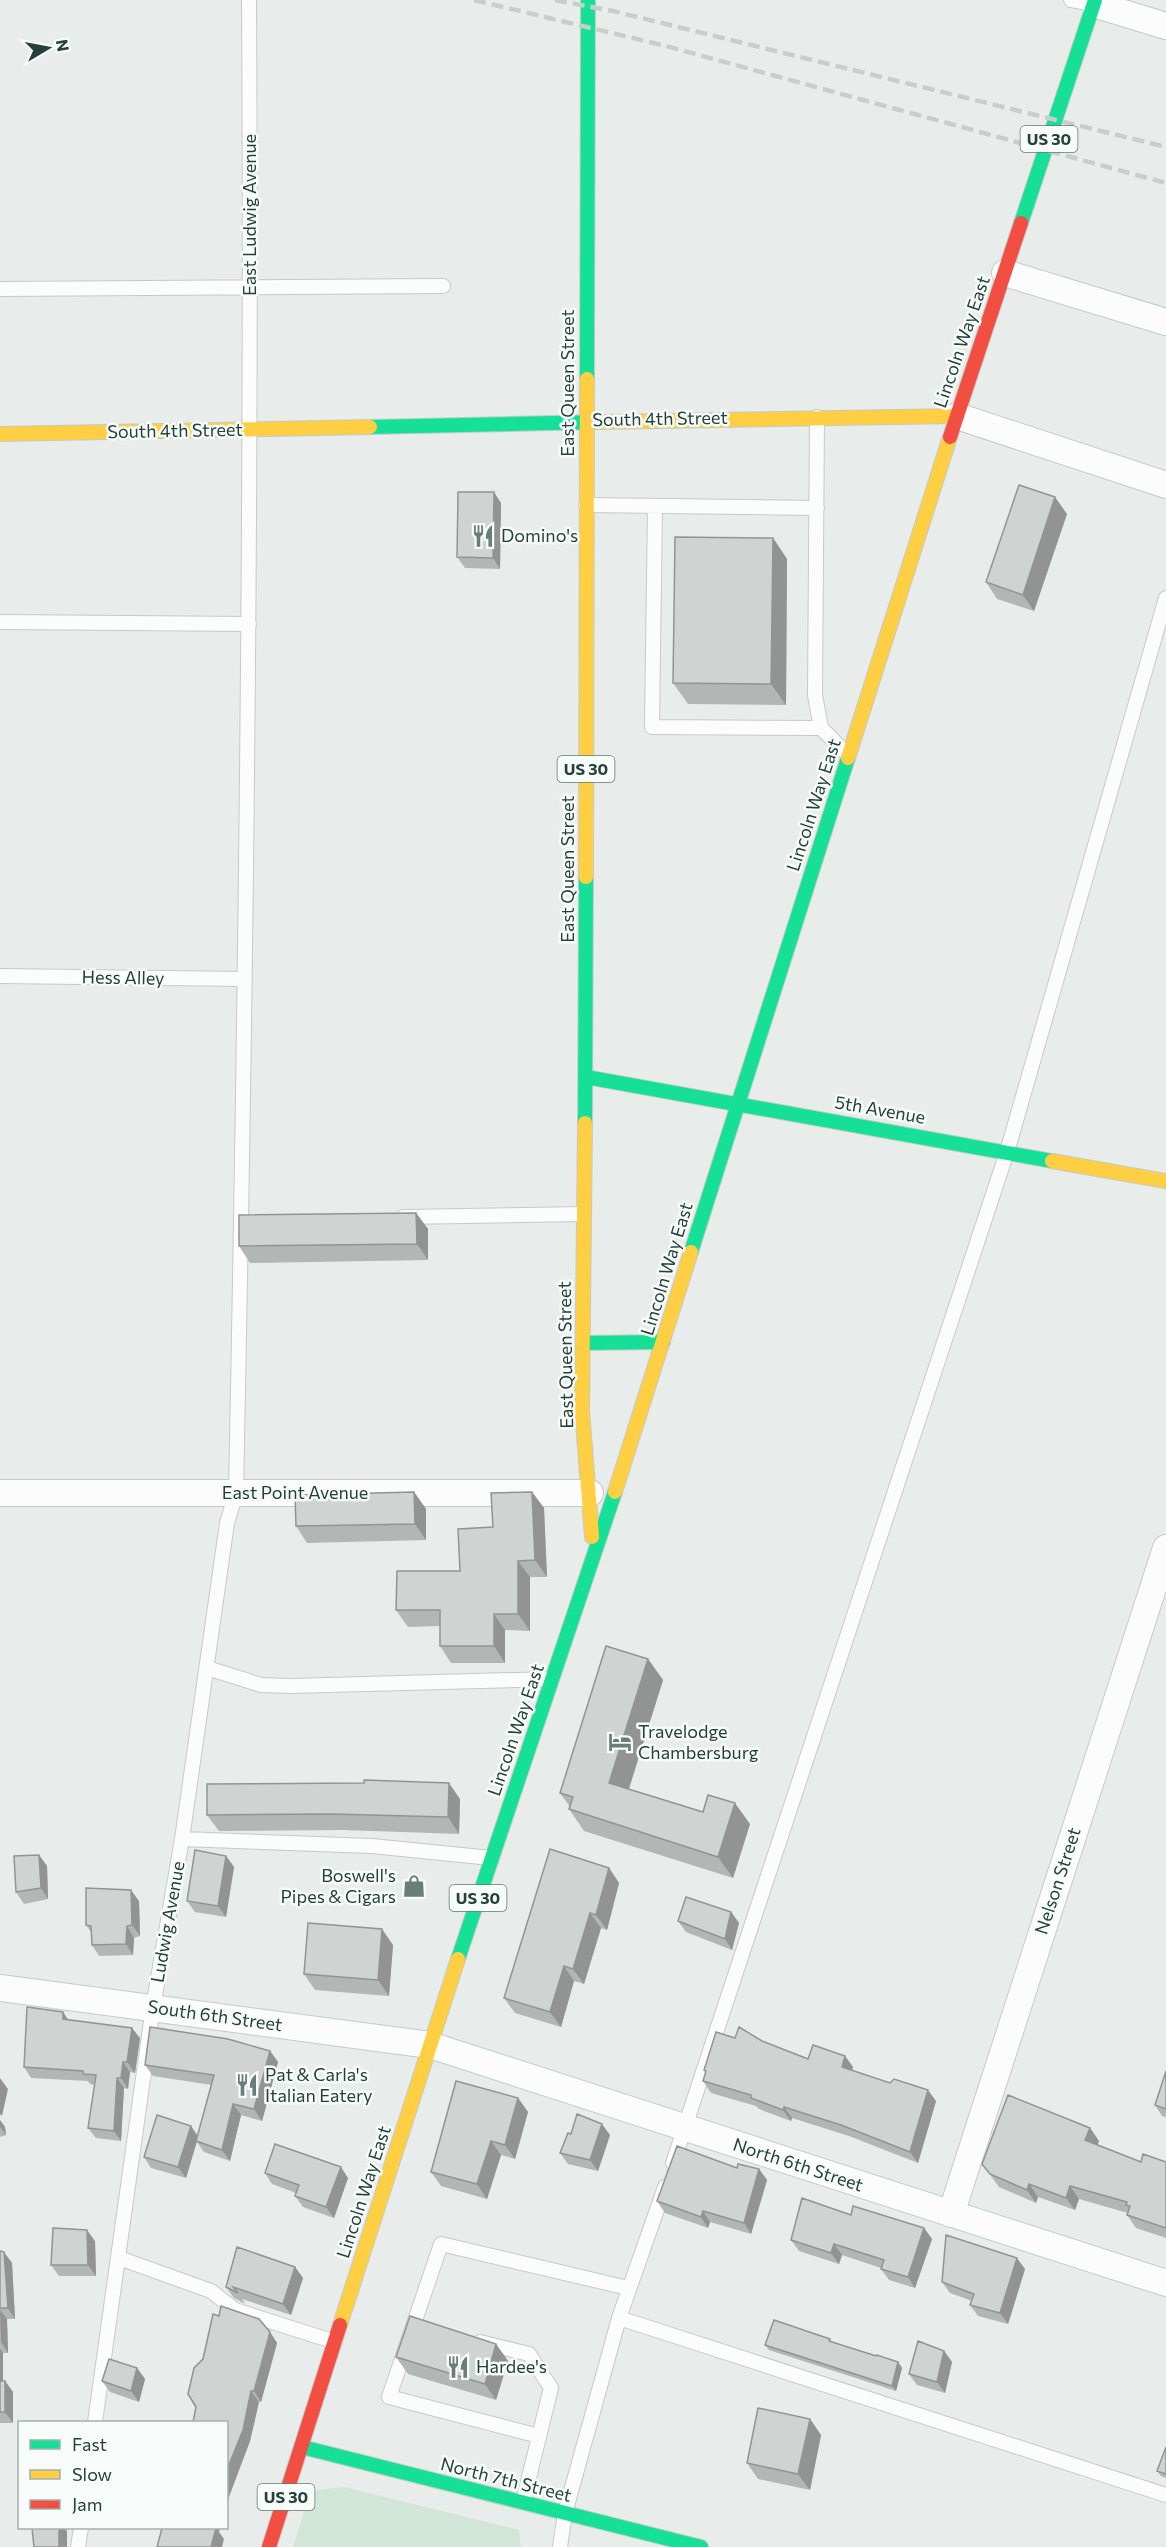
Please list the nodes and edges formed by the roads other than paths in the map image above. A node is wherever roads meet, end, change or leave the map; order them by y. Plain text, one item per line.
1 (249, 0) edge
2 (588, 0) edge
3 (1087, 1) edge
4 (1166, 26) edge
5 (1005, 273) junction
6 (443, 286) dead end
7 (251, 288) junction
8 (0, 289) edge
9 (1166, 322) edge
10 (957, 416) junction
11 (817, 417) junction
12 (586, 421) junction
13 (251, 430) junction
14 (0, 434) edge
15 (1166, 485) edge
16 (586, 505) junction
17 (655, 506) junction
18 (817, 508) junction
19 (1166, 598) edge
20 (0, 622) edge
21 (249, 624) junction
22 (821, 728) junction
23 (849, 757) junction
24 (0, 976) edge
25 (245, 979) junction
26 (586, 1077) junction
27 (737, 1102) junction
28 (1007, 1152) junction
29 (1166, 1181) edge
30 (584, 1214) junction
31 (383, 1217) edge
32 (663, 1342) junction
33 (583, 1343) junction
34 (0, 1493) edge
35 (236, 1493) junction
36 (590, 1493) junction
37 (1166, 1548) edge
38 (594, 1557) junction
39 (207, 1668) junction
40 (552, 1679) junction
41 (182, 1839) junction
42 (491, 1858) junction
43 (0, 1988) edge
44 (153, 2007) junction
45 (430, 2046) junction
46 (686, 2129) junction
47 (951, 2214) junction
48 (118, 2258) junction
49 (1166, 2283) edge
50 (628, 2288) junction
51 (619, 2318) junction
52 (466, 2338) edge
53 (335, 2342) junction
54 (95, 2421) edge
55 (539, 2436) junction
56 (302, 2447) junction
57 (1166, 2495) edge
58 (523, 2502) junction
59 (565, 2513) junction
60 (81, 2529) edge
61 (78, 2547) edge
62 (269, 2547) edge
63 (560, 2547) edge
64 (701, 2547) edge

1 - 7 lane, East Ludwig Avenue
2 - 12 main road, East Queen Street / US 30
3 - 4 street
3 - 5 main road, Lincoln Way East / US 30
5 - 9 street
5 - 10 main road, Lincoln Way East / US 30
6 - 7 lane
7 - 8 lane
7 - 13 lane, East Ludwig Avenue
10 - 11 main road, South 4th Street
10 - 15 street, South 4th Street
10 - 23 main road, Lincoln Way East / US 30
11 - 12 main road, South 4th Street
11 - 18 lane
12 - 13 main road, South 4th Street
12 - 16 main road, East Queen Street / US 30
13 - 14 main road, South 4th Street
13 - 21 lane
16 - 17 lane
16 - 26 main road, East Queen Street / US 30
17 - 18 lane
17 - 22 lane
18 - 22 lane
19 - 28 lane
20 - 21 lane
21 - 25 lane
22 - 23 lane
23 - 27 main road, Lincoln Way East / US 30
24 - 25 lane, Hess Alley
25 - 35 lane
26 - 27 main road, 5th Avenue
26 - 30 main road, East Queen Street / US 30
27 - 28 main road, 5th Avenue
27 - 32 main road, Lincoln Way East / US 30
28 - 29 main road, 5th Avenue
28 - 46 lane
30 - 31 lane
30 - 33 main road, East Queen Street / US 30
32 - 33 main road
32 - 38 main road, Lincoln Way East / US 30
33 - 36 main road, East Queen Street / US 30
34 - 35 street, East Point Avenue
35 - 36 street, East Point Avenue
35 - 39 lane, Ludwig Avenue
36 - 38 main road, East Queen Street / US 30
37 - 47 street, Nelson Street
38 - 40 main road, Lincoln Way East / US 30
39 - 40 lane
39 - 41 lane, Ludwig Avenue
40 - 42 main road, Lincoln Way East / US 30
41 - 42 lane
41 - 44 lane, Ludwig Avenue
42 - 45 main road, Lincoln Way East / US 30
43 - 44 street, South 6th Street
44 - 45 street, South 6th Street
44 - 48 lane, Ludwig Avenue
45 - 46 street, North 6th Street
45 - 53 main road, Lincoln Way East / US 30
46 - 47 street, North 6th Street
46 - 50 lane
47 - 49 street, North 6th Street
48 - 53 lane
48 - 54 lane, Ludwig Avenue
50 - 51 lane
50 - 55 lane
51 - 57 lane
51 - 59 lane
52 - 55 lane
53 - 56 main road, Lincoln Way East / US 30
55 - 58 lane
56 - 58 main road, North 7th Street
56 - 62 main road, Lincoln Way East / US 30
58 - 59 main road, North 7th Street
59 - 63 lane
59 - 64 main road, North 7th Street
60 - 61 lane

